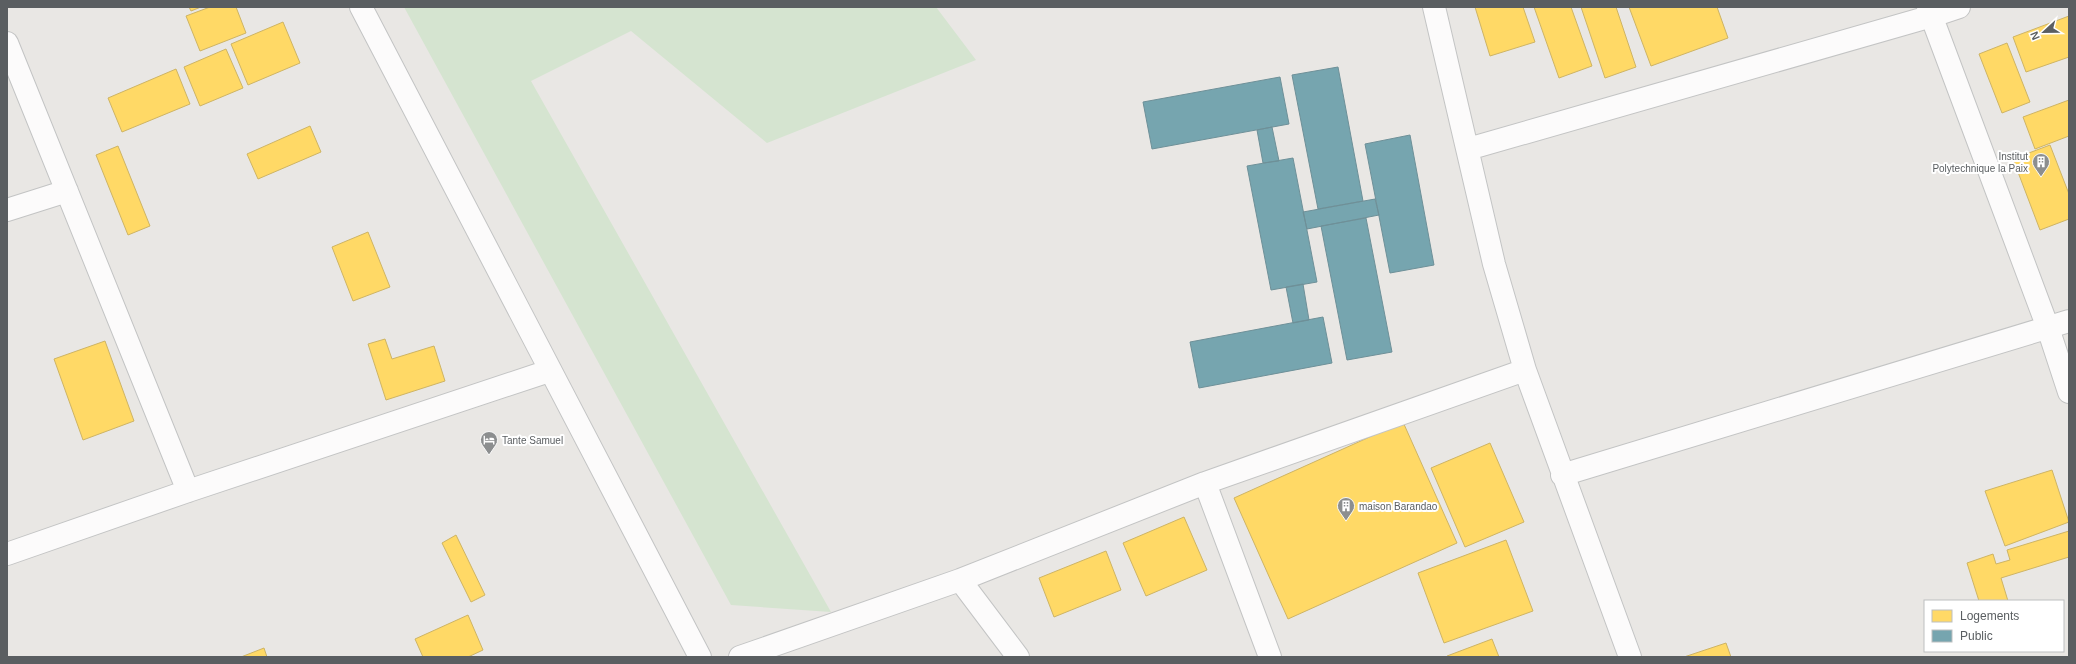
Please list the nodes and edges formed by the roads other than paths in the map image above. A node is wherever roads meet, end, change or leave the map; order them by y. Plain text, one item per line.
1 (361, 7) edge
2 (1434, 7) edge
3 (1959, 7) edge
4 (1930, 12) edge
5 (7, 43) edge
6 (1468, 149) junction
7 (67, 191) junction
8 (7, 210) edge
9 (2069, 321) edge
10 (2048, 328) junction
11 (1525, 370) junction
12 (549, 371) junction
13 (2069, 392) edge
14 (1562, 475) junction
15 (1205, 483) junction
16 (188, 491) junction
17 (7, 554) edge
18 (960, 580) junction
19 (700, 657) edge
20 (740, 657) edge
21 (1018, 657) edge
22 (1270, 657) edge
23 (1630, 657) edge

1 - 12 street
2 - 6 street
3 - 4 street
4 - 6 street
4 - 10 street
5 - 7 street
6 - 11 street
7 - 8 street
7 - 16 street
9 - 10 street
10 - 13 street
10 - 14 street
11 - 14 street
11 - 15 street
12 - 16 street
12 - 19 street
14 - 23 street
15 - 18 street
15 - 22 street
16 - 17 street
18 - 20 street
18 - 21 street

